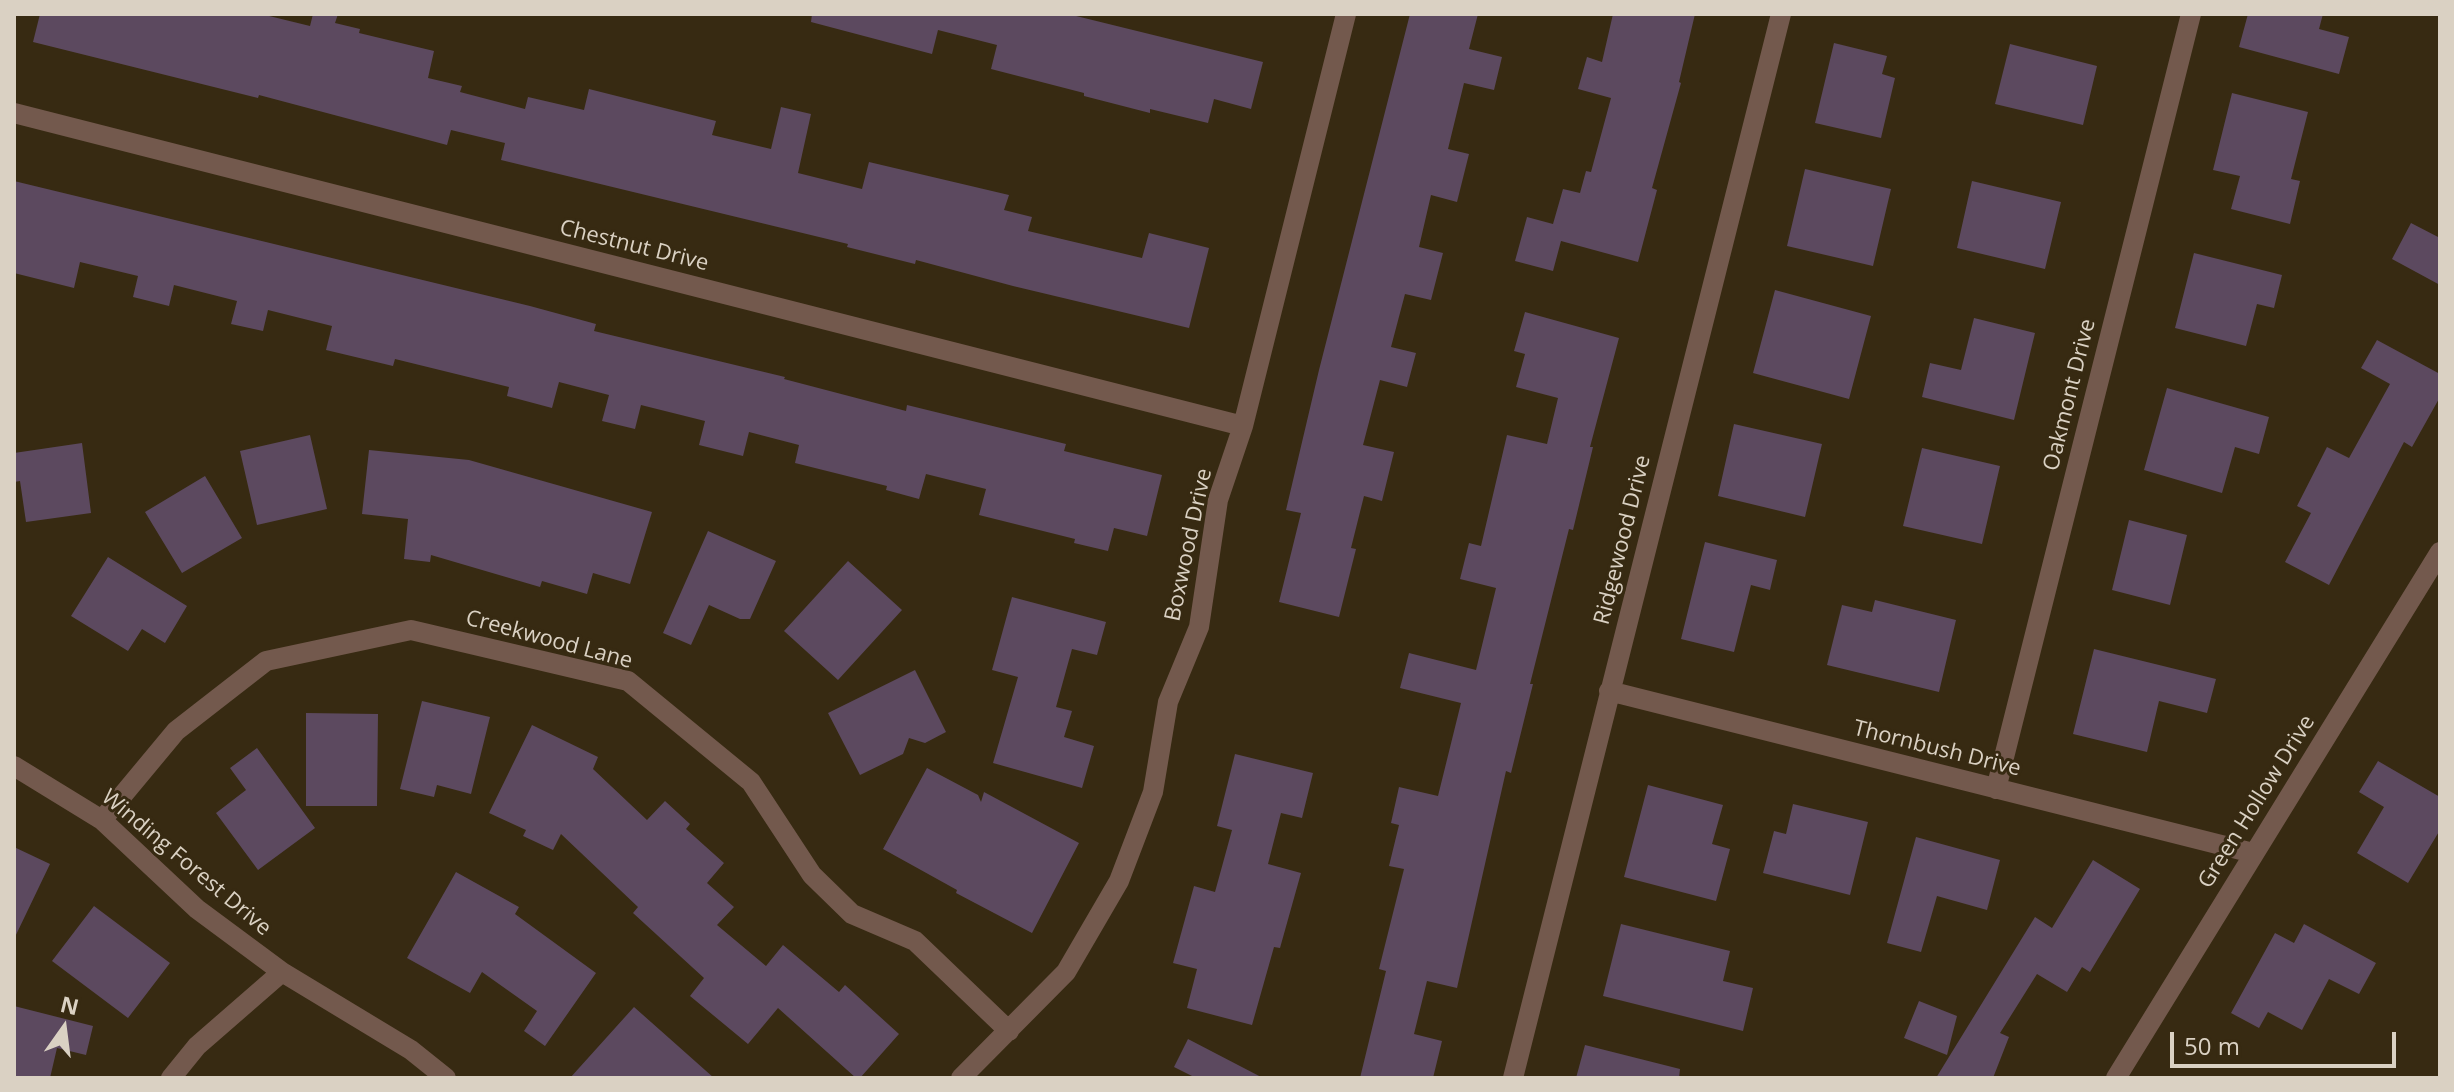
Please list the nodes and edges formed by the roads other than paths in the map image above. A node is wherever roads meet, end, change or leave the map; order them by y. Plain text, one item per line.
1 (1344, 14) edge
2 (1781, 14) edge
3 (2191, 14) edge
4 (14, 113) edge
5 (1243, 426) junction
6 (2440, 552) edge
7 (1609, 691) junction
8 (14, 766) edge
9 (1996, 789) junction
10 (102, 820) junction
11 (2253, 853) junction
12 (282, 972) junction
13 (1009, 1031) junction
14 (171, 1078) edge
15 (446, 1078) edge
16 (961, 1078) edge
17 (1513, 1078) edge
18 (2116, 1078) edge

1 - 5 street, Boxwood Drive
2 - 7 street, Ridgewood Drive
3 - 9 street, Oakmont Drive
4 - 5 street, Chestnut Drive
5 - 13 street, Boxwood Drive
6 - 11 street, Green Hollow Drive
7 - 9 street, Thornbush Drive
7 - 17 street, Ridgewood Drive
8 - 10 street, Winding Forest Drive
9 - 11 street, Thornbush Drive
10 - 12 street, Winding Forest Drive
10 - 13 street, Creekwood Lane
11 - 18 street, Green Hollow Drive
12 - 14 street
12 - 15 street, Winding Forest Drive
13 - 16 street, Boxwood Drive

